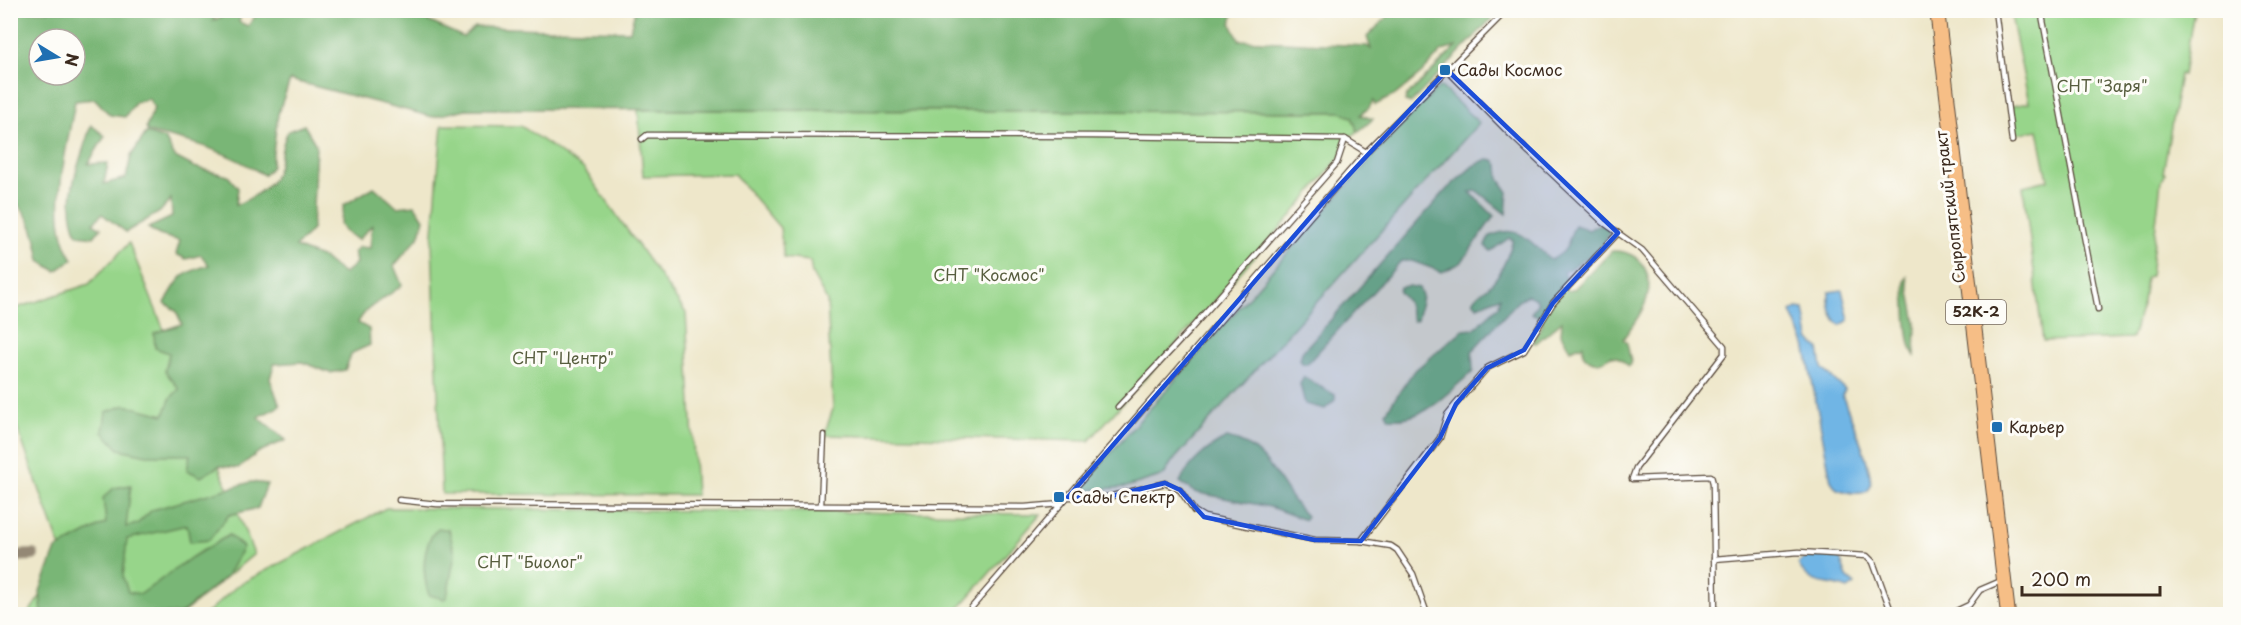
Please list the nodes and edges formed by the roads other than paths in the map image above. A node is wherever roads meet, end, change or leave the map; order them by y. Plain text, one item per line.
1 (1507, 10) edge
2 (1934, 10) edge
3 (1940, 10) edge
4 (1995, 10) edge
5 (2041, 10) edge
6 (1447, 70) junction
7 (642, 139) dead end
8 (1345, 140) junction
9 (2012, 141) dead end
10 (1366, 152) junction
11 (1618, 233) junction
12 (2098, 309) dead end
13 (1118, 407) dead end
14 (824, 435) dead end
15 (1068, 497) junction
16 (399, 500) dead end
17 (1061, 504) junction
18 (821, 505) junction
19 (1361, 541) junction
20 (1714, 559) junction
21 (2002, 581) junction
22 (966, 615) edge
23 (1427, 615) edge
24 (1715, 615) edge
25 (1892, 615) edge
26 (1950, 615) edge
27 (2005, 615) edge
28 (2011, 615) edge

1 - 6 street
2 - 21 main road, Сыропятский тракт / 52К-2
3 - 28 main road, Сыропятский тракт / 52К-2
4 - 9 street
5 - 12 street
6 - 10 street
6 - 11 street
7 - 8 street
8 - 10 street
8 - 13 street
10 - 15 street
11 - 19 street
11 - 20 street
14 - 18 street
15 - 17 street
15 - 19 street
16 - 18 street
17 - 18 street
17 - 22 street
19 - 23 street
20 - 24 street
20 - 25 street
21 - 26 street
21 - 27 main road, Сыропятский тракт / 52К-2

